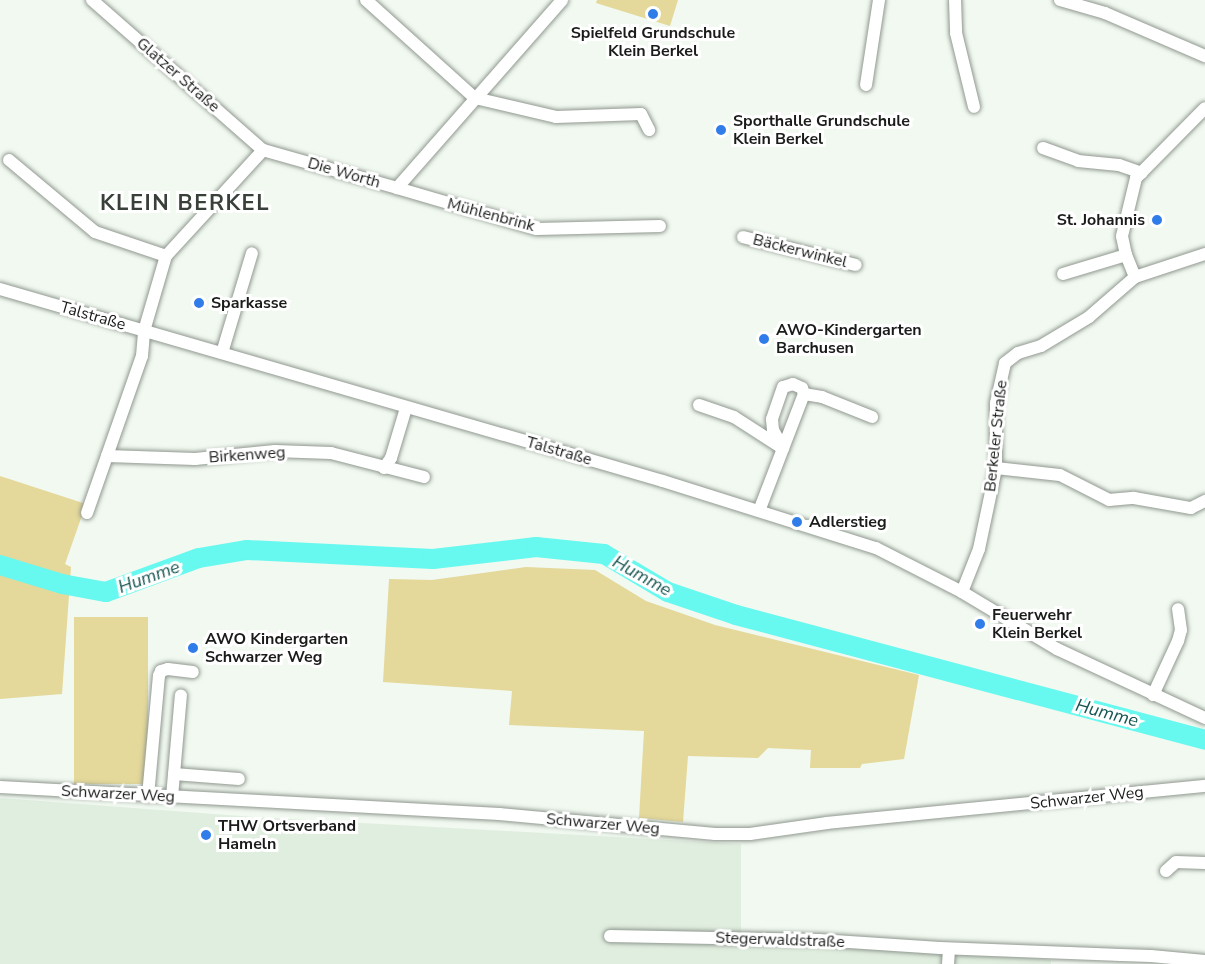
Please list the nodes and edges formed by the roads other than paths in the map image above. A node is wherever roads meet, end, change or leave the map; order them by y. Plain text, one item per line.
1 (92, 0) edge
2 (366, 0) edge
3 (562, 0) edge
4 (879, 0) edge
5 (955, 0) edge
6 (1060, 0) edge
7 (1205, 56) edge
8 (866, 85) dead end
9 (476, 98) junction
10 (974, 107) dead end
11 (1205, 108) edge
12 (649, 130) dead end
13 (1043, 148) dead end
14 (264, 150) junction
15 (9, 160) dead end
16 (1142, 173) junction
17 (397, 188) junction
18 (660, 226) dead end
19 (743, 237) dead end
20 (252, 253) dead end
21 (1205, 254) edge
22 (1126, 255) junction
23 (166, 256) junction
24 (856, 265) dead end
25 (1063, 274) dead end
26 (1136, 277) junction
27 (0, 289) edge
28 (144, 331) junction
29 (222, 353) junction
30 (804, 394) junction
31 (699, 405) dead end
32 (406, 408) junction
33 (872, 417) dead end
34 (783, 448) junction
35 (107, 456) junction
36 (384, 468) junction
37 (996, 468) junction
38 (424, 477) dead end
39 (1205, 501) edge
40 (759, 511) junction
41 (87, 513) dead end
42 (962, 592) junction
43 (1178, 609) dead end
44 (194, 672) dead end
45 (181, 695) dead end
46 (1153, 695) junction
47 (1205, 718) edge
48 (174, 774) junction
49 (239, 779) dead end
50 (1205, 786) edge
51 (0, 787) edge
52 (148, 796) junction
53 (172, 797) junction
54 (1205, 863) edge
55 (1167, 871) dead end
56 (610, 936) dead end
57 (949, 949) junction
58 (1150, 960) edge
59 (1205, 961) edge
60 (948, 964) edge

1 - 14 street, Glatzer Straße
2 - 9 street
3 - 9 street, Die Worth
4 - 8 street
5 - 10 street
6 - 7 street
9 - 12 street
9 - 17 street, Die Worth
11 - 16 street
13 - 16 street
14 - 17 street, Die Worth
14 - 23 street
15 - 23 street
16 - 22 street
17 - 18 street, Mühlenbrink
19 - 24 street, Bäckerwinkel
20 - 29 street
21 - 26 street, Berkeler Straße
22 - 25 street
22 - 26 street
23 - 28 street
26 - 37 street, Berkeler Straße
27 - 28 street, Talstraße
28 - 29 street, Talstraße
28 - 35 street
29 - 32 street, Talstraße
30 - 33 street
30 - 34 street
30 - 34 street
31 - 34 street
32 - 36 street
32 - 40 street, Talstraße
34 - 40 street
35 - 36 street, Birkenweg
35 - 41 street
36 - 38 street, Birkenweg
37 - 39 street
37 - 42 street, Berkeler Straße
40 - 42 street, Talstraße
42 - 46 street, Talstraße
43 - 46 street
44 - 52 street
45 - 48 street
46 - 47 street, Talstraße
48 - 49 street
48 - 53 street
50 - 53 street, Schwarzer Weg
51 - 52 street, Schwarzer Weg
52 - 53 street, Schwarzer Weg
54 - 55 street
56 - 57 street, Stegerwaldstraße
57 - 58 street, Stegerwaldstraße
57 - 60 street
58 - 59 street, Stegerwaldstraße

